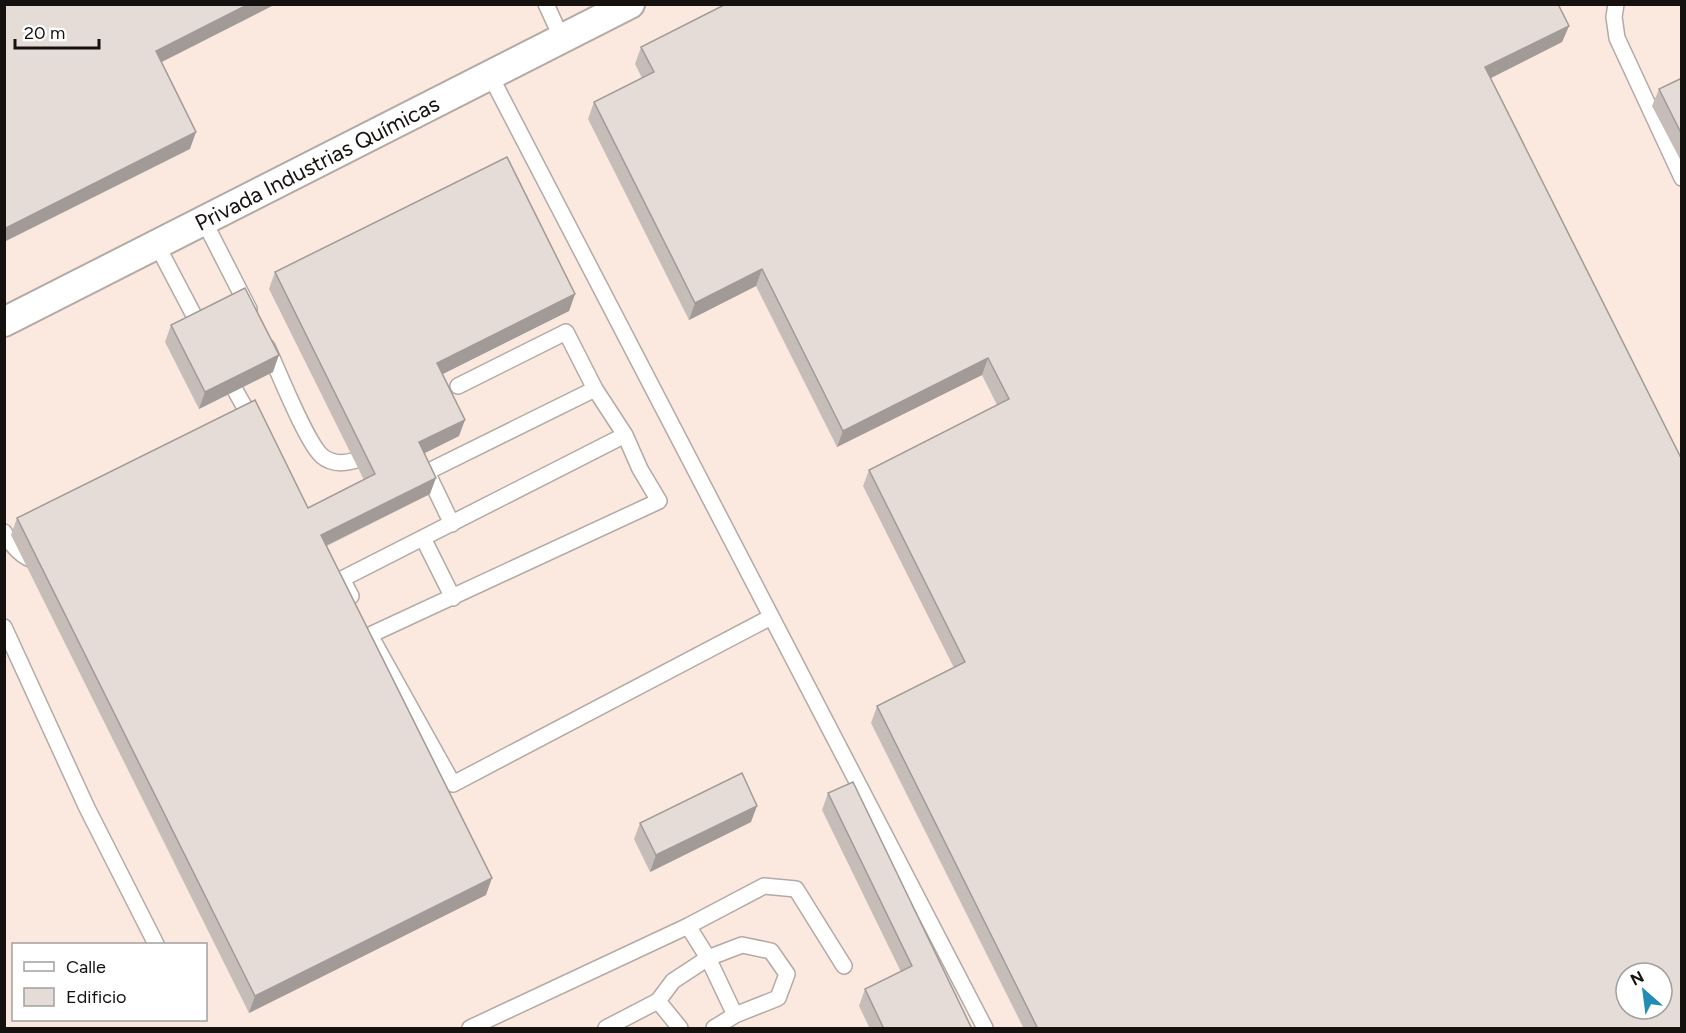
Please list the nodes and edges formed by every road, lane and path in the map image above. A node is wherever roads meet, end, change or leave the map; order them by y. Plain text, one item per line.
1 (546, 4) edge
2 (630, 4) edge
3 (1616, 4) edge
4 (562, 39) junction
5 (490, 75) junction
6 (1682, 178) edge
7 (204, 221) junction
8 (157, 245) junction
9 (4, 322) edge
10 (199, 325) edge
11 (458, 386) dead end
12 (595, 389) junction
13 (235, 390) edge
14 (258, 431) edge
15 (625, 435) junction
16 (382, 449) edge
17 (452, 524) junction
18 (8, 530) edge
19 (423, 538) junction
20 (56, 558) edge
21 (453, 598) junction
22 (356, 607) edge
23 (771, 617) junction
24 (4, 627) edge
25 (687, 926) junction
26 (155, 943) edge
27 (708, 958) junction
28 (844, 966) dead end
29 (658, 1001) junction
30 (735, 1015) junction
31 (470, 1029) edge
32 (606, 1029) edge
33 (680, 1029) edge
34 (714, 1029) edge
35 (985, 1029) edge

1 - 4 lane
2 - 4 street, Privada Industrias Químicas
3 - 6 lane
4 - 5 street, Privada Industrias Químicas
5 - 7 street, Privada Industrias Químicas
5 - 23 lane
7 - 8 street, Privada Industrias Químicas
7 - 16 lane
8 - 9 street, Privada Industrias Químicas
8 - 10 lane
11 - 12 lane
12 - 15 lane
12 - 17 lane
13 - 14 lane
15 - 17 lane
15 - 21 lane
17 - 19 lane
18 - 20 lane
19 - 21 lane
19 - 22 lane
21 - 23 lane
23 - 35 lane
24 - 26 lane
25 - 27 lane
25 - 28 lane
25 - 31 lane
27 - 29 lane
27 - 30 lane
27 - 30 lane
29 - 32 lane
29 - 33 lane
30 - 34 lane

